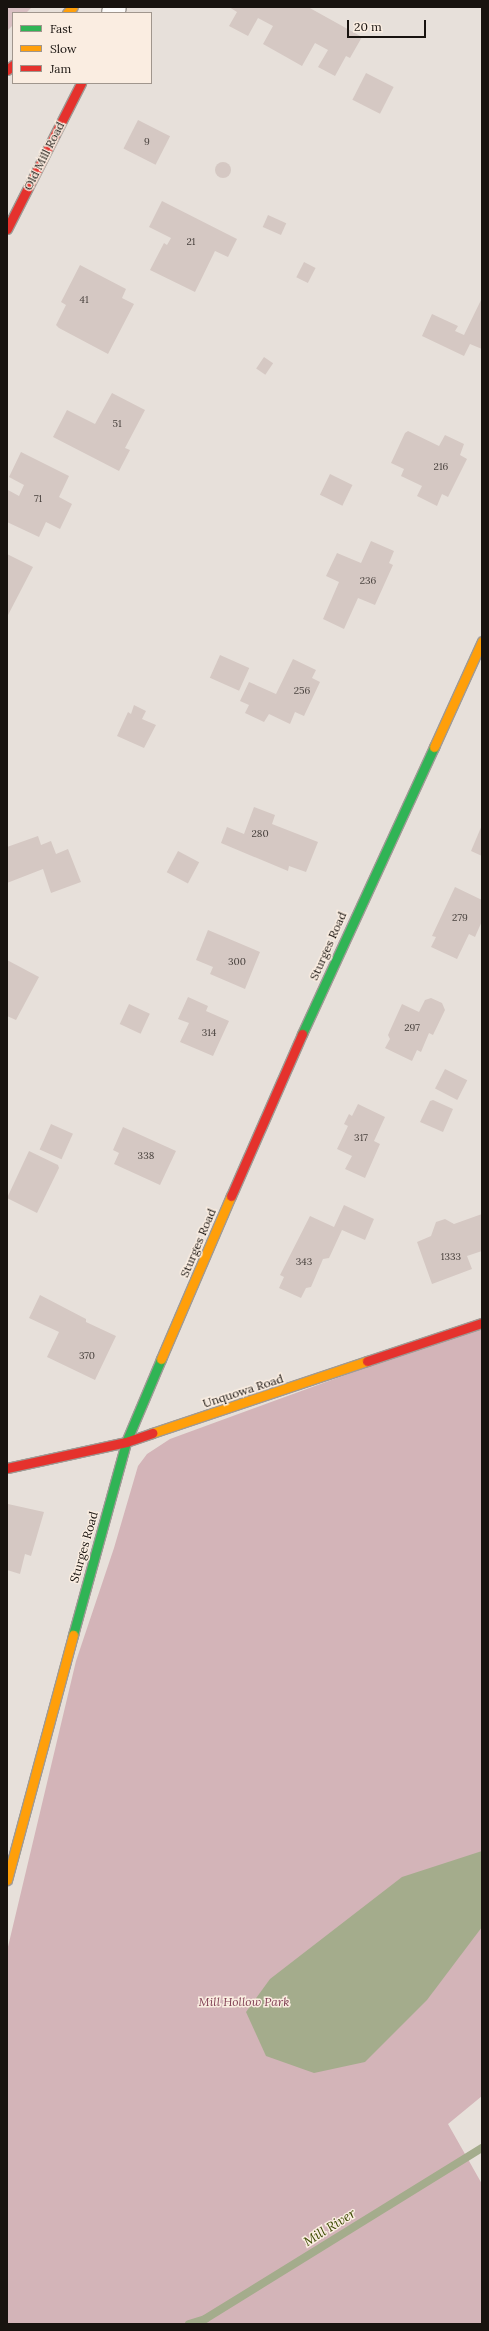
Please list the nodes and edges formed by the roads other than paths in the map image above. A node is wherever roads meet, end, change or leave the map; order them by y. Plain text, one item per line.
1 (80, 84) edge
2 (7, 229) edge
3 (482, 641) edge
4 (482, 1323) edge
5 (126, 1442) junction
6 (7, 1468) edge
7 (7, 1880) edge

1 - 2 main road, Old Mill Road
3 - 5 main road, Sturges Road
4 - 5 main road, Unquowa Road
5 - 6 main road, Unquowa Road
5 - 7 main road, Sturges Road

